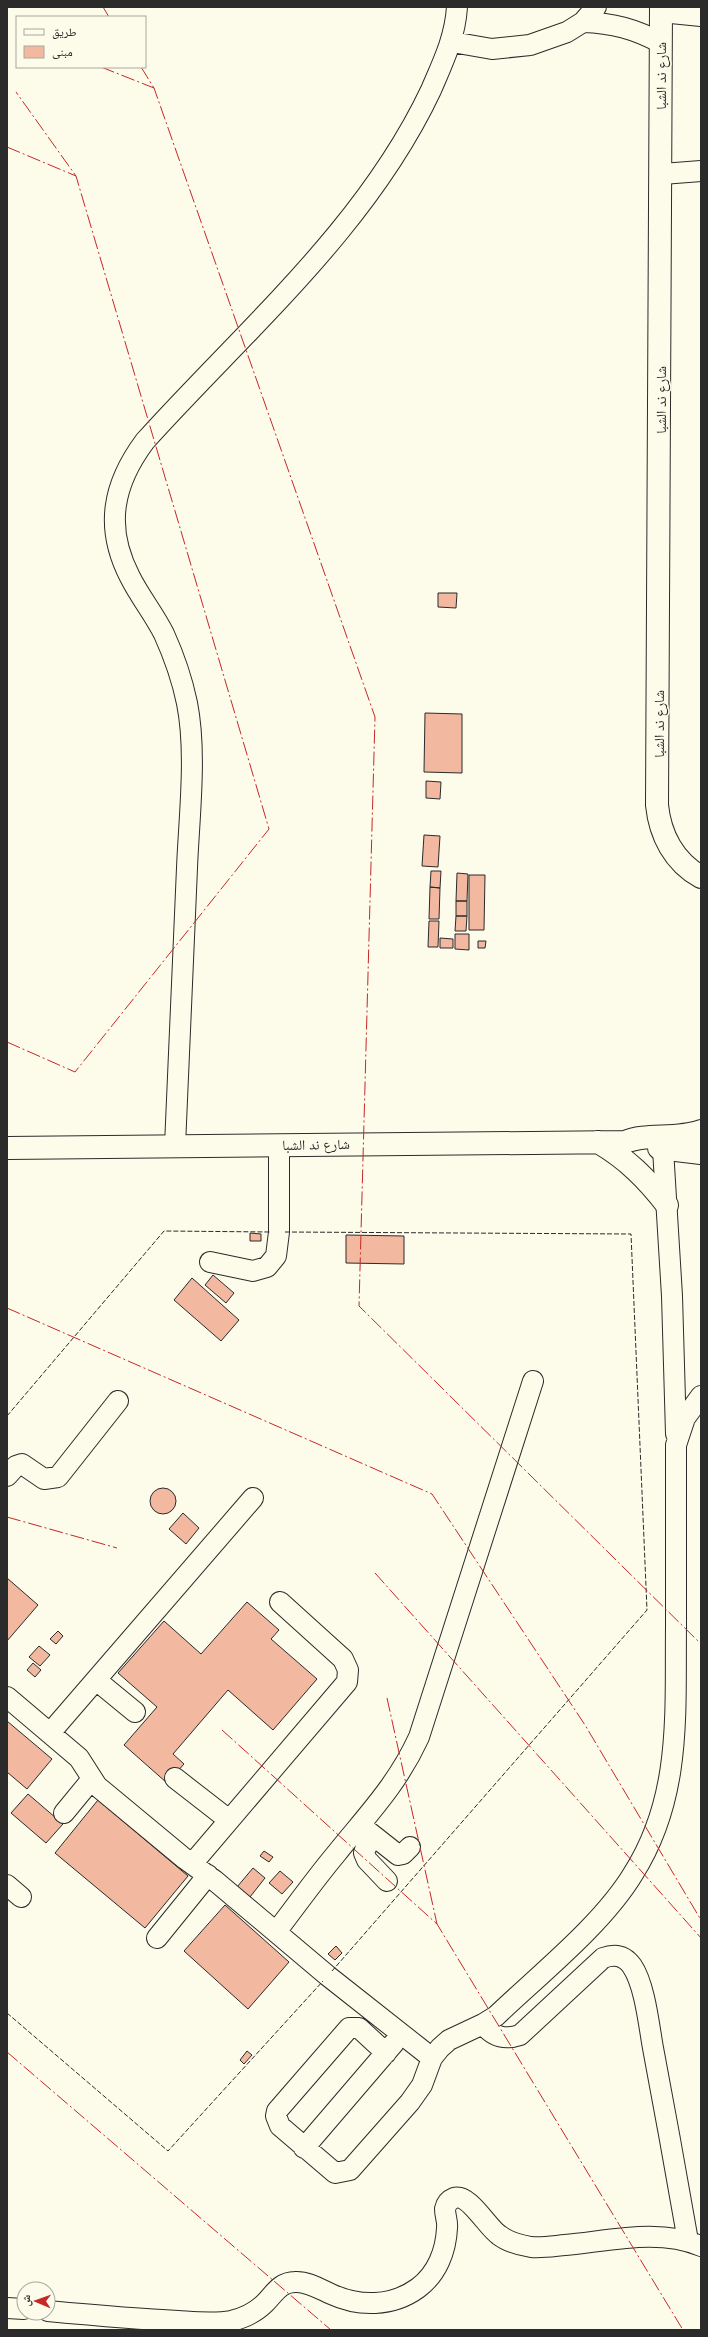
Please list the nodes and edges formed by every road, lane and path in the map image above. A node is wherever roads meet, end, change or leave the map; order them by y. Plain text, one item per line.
1 (458, 7) edge
2 (596, 7) edge
3 (661, 10) edge
4 (701, 16) edge
5 (583, 22) junction
6 (452, 42) junction
7 (661, 43) junction
8 (701, 171) edge
9 (662, 174) junction
10 (658, 793) junction
11 (701, 866) edge
12 (701, 877) edge
13 (701, 1131) edge
14 (598, 1142) junction
15 (625, 1142) junction
16 (175, 1146) junction
17 (279, 1146) junction
18 (7, 1148) edge
19 (663, 1148) junction
20 (701, 1153) edge
21 (667, 1205) junction
22 (210, 1262) dead end
23 (533, 1381) dead end
24 (701, 1396) edge
25 (118, 1401) dead end
26 (676, 1446) junction
27 (7, 1476) edge
28 (253, 1498) dead end
29 (280, 1602) dead end
30 (96, 1680) junction
31 (7, 1697) edge
32 (135, 1712) dead end
33 (50, 1733) junction
34 (175, 1778) dead end
35 (92, 1779) junction
36 (64, 1812) dead end
37 (229, 1820) junction
38 (367, 1831) junction
39 (410, 1847) dead end
40 (200, 1870) junction
41 (387, 1881) dead end
42 (276, 1932) junction
43 (156, 1938) dead end
44 (483, 2024) junction
45 (402, 2035) junction
46 (386, 2053) junction
47 (432, 2058) junction
48 (304, 2148) junction
49 (695, 2244) edge
50 (56, 2312) edge

1 - 6 street
2 - 5 street
3 - 4 street
3 - 7 main road, شارع ند الشبا
5 - 6 street
5 - 7 street
6 - 16 street
7 - 9 main road, شارع ند الشبا
8 - 9 street
9 - 10 main road, شارع ند الشبا
10 - 11 main road, شارع ند الشبا
10 - 12 main road, شارع ند الشبا
13 - 15 main road, شارع ند الشبا
14 - 15 main road, شارع ند الشبا
14 - 17 main road, شارع ند الشبا
14 - 21 main road
15 - 19 main road, شارع ند الشبا
16 - 17 main road, شارع ند الشبا
16 - 18 main road, شارع ند الشبا
17 - 22 street
19 - 20 main road, شارع ند الشبا
19 - 21 street
21 - 26 street
23 - 38 street
24 - 26 street
25 - 27 street
26 - 44 street
28 - 30 street
29 - 37 street
30 - 32 street
30 - 33 street
31 - 33 street
33 - 35 street
34 - 37 street
35 - 36 street
35 - 40 street
37 - 40 street
38 - 39 street
38 - 41 street
38 - 42 street
40 - 42 street
40 - 43 street
42 - 45 street
44 - 47 street
44 - 49 street
45 - 46 street
45 - 47 street
46 - 48 street
46 - 48 street
47 - 48 street
49 - 50 street

